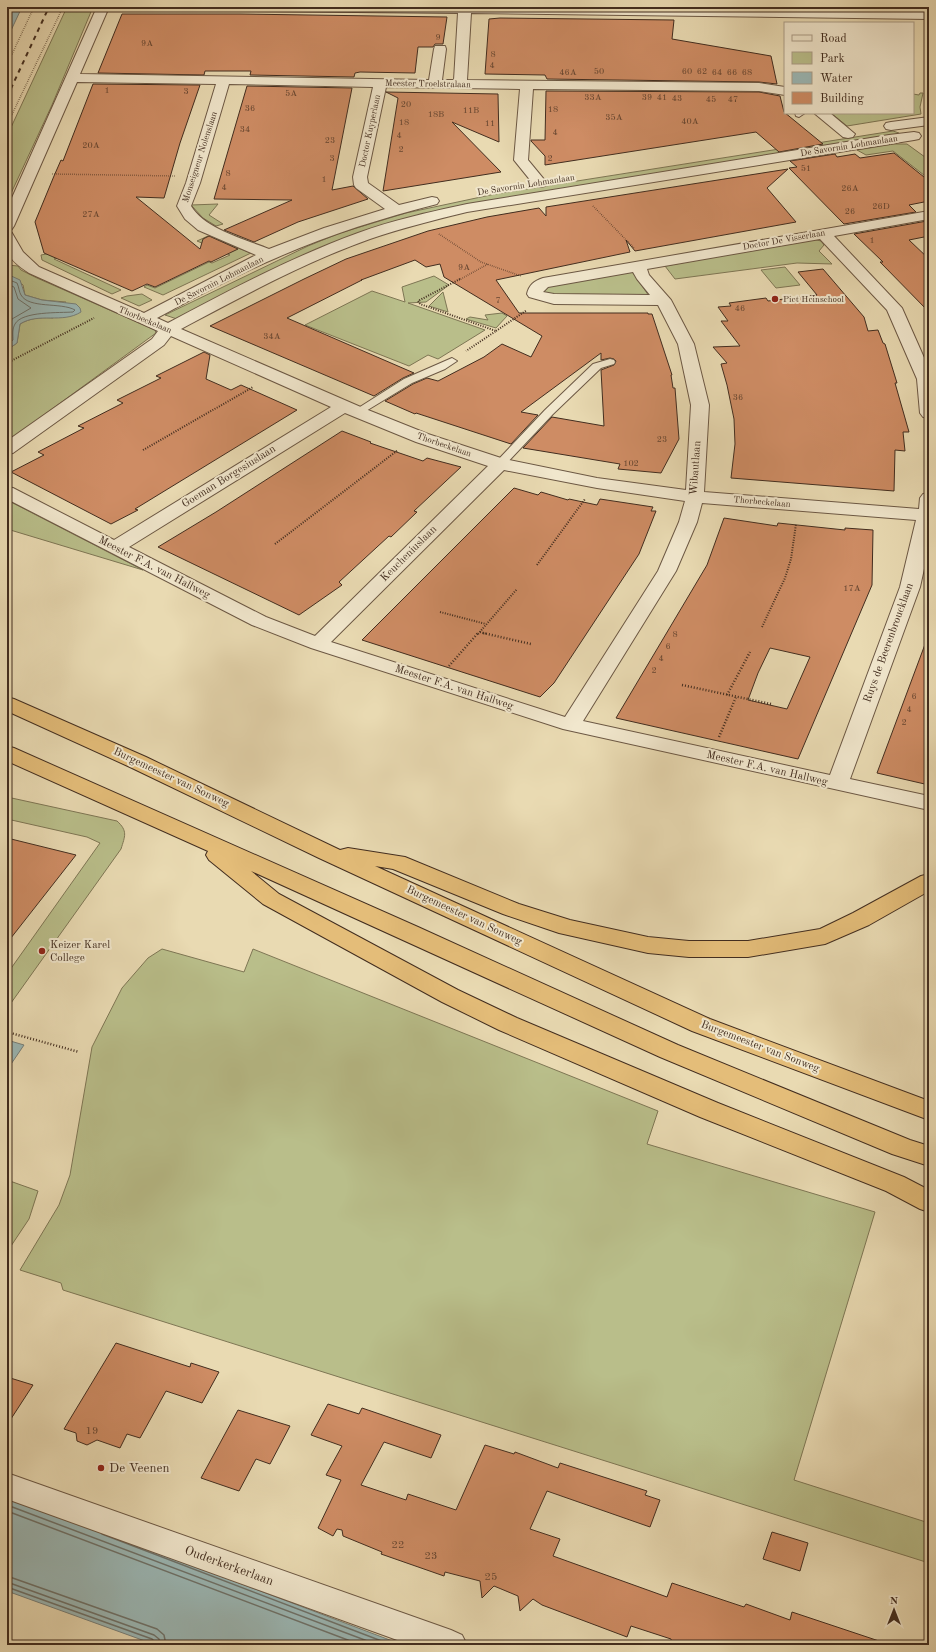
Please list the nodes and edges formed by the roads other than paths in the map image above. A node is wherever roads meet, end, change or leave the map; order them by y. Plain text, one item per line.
1 (103, 7) edge
2 (254, 7) edge
3 (464, 8) edge
4 (929, 15) edge
5 (440, 50) dead end
6 (72, 78) junction
7 (224, 80) junction
8 (380, 83) junction
9 (435, 84) junction
10 (460, 84) junction
11 (527, 84) junction
12 (784, 91) edge
13 (822, 114) edge
14 (929, 121) edge
15 (906, 124) junction
16 (848, 134) junction
17 (567, 178) junction
18 (540, 183) junction
19 (577, 190) junction
20 (395, 210) junction
21 (929, 215) edge
22 (7, 226) edge
23 (823, 233) junction
24 (7, 236) edge
25 (269, 255) junction
26 (644, 265) junction
27 (663, 300) junction
28 (144, 319) junction
29 (167, 330) junction
30 (452, 361) road end
31 (610, 362) dead end
32 (350, 409) junction
33 (929, 413) edge
34 (7, 449) edge
35 (500, 464) junction
36 (7, 492) edge
37 (695, 497) junction
38 (928, 509) edge
39 (114, 548) junction
40 (318, 644) junction
41 (7, 703) edge
42 (570, 725) junction
43 (7, 752) edge
44 (836, 784) junction
45 (929, 803) edge
46 (193, 836) junction
47 (327, 853) junction
48 (929, 881) edge
49 (929, 1111) edge
50 (929, 1156) edge
51 (894, 1184) junction
52 (929, 1194) edge
53 (929, 1202) edge
54 (7, 1486) edge
55 (451, 1645) edge

1 - 6 street
2 - 3 street
3 - 4 street
3 - 10 street
5 - 9 street
6 - 7 street, Meester Troelstralaan
6 - 22 street
7 - 8 street, Meester Troelstralaan
7 - 25 street, Monseigneur Nolenslaan
8 - 9 street, Meester Troelstralaan
8 - 20 street, Doctor Kuyperlaan
9 - 10 street, Meester Troelstralaan
10 - 11 street, Meester Troelstralaan
11 - 12 street, Meester Troelstralaan
11 - 18 street
13 - 16 street
14 - 15 street, De Savornin Lohmanlaan
15 - 16 street, De Savornin Lohmanlaan
15 - 19 street, De Savornin Lohmanlaan
16 - 17 street, De Savornin Lohmanlaan
17 - 18 street, De Savornin Lohmanlaan
17 - 19 street
18 - 20 street, De Savornin Lohmanlaan
19 - 29 street, De Savornin Lohmanlaan
20 - 25 street, De Savornin Lohmanlaan
21 - 23 street, Doctor De Visserlaan
23 - 26 street, Doctor De Visserlaan
23 - 33 street
24 - 28 street, Thorbeckelaan
25 - 28 street, De Savornin Lohmanlaan
26 - 27 street, Wibautlaan
26 - 27 street, Doctor De Visserlaan
27 - 37 street, Wibautlaan
28 - 29 street, Thorbeckelaan
29 - 32 street, Thorbeckelaan
29 - 34 street
30 - 32 lane
31 - 35 lane
32 - 35 street, Thorbeckelaan
32 - 39 street, Goeman Borgesiuslaan
35 - 37 street, Thorbeckelaan
35 - 40 street, Keucheniuslaan
36 - 39 street, Meester F.A. van Hallweg
37 - 38 street, Thorbeckelaan
37 - 42 street, Wibautlaan
38 - 44 street, Ruys de Beerenbroucklaan
39 - 40 street, Meester F.A. van Hallweg
40 - 42 street, Meester F.A. van Hallweg
41 - 47 highway, Burgemeester van Sonweg
42 - 44 street, Meester F.A. van Hallweg
43 - 46 highway
44 - 45 street, Meester F.A. van Hallweg
46 - 50 highway
46 - 51 highway
47 - 48 highway
47 - 49 highway, Burgemeester van Sonweg
51 - 52 highway
51 - 53 highway
54 - 55 street, Ouderkerkerlaan

